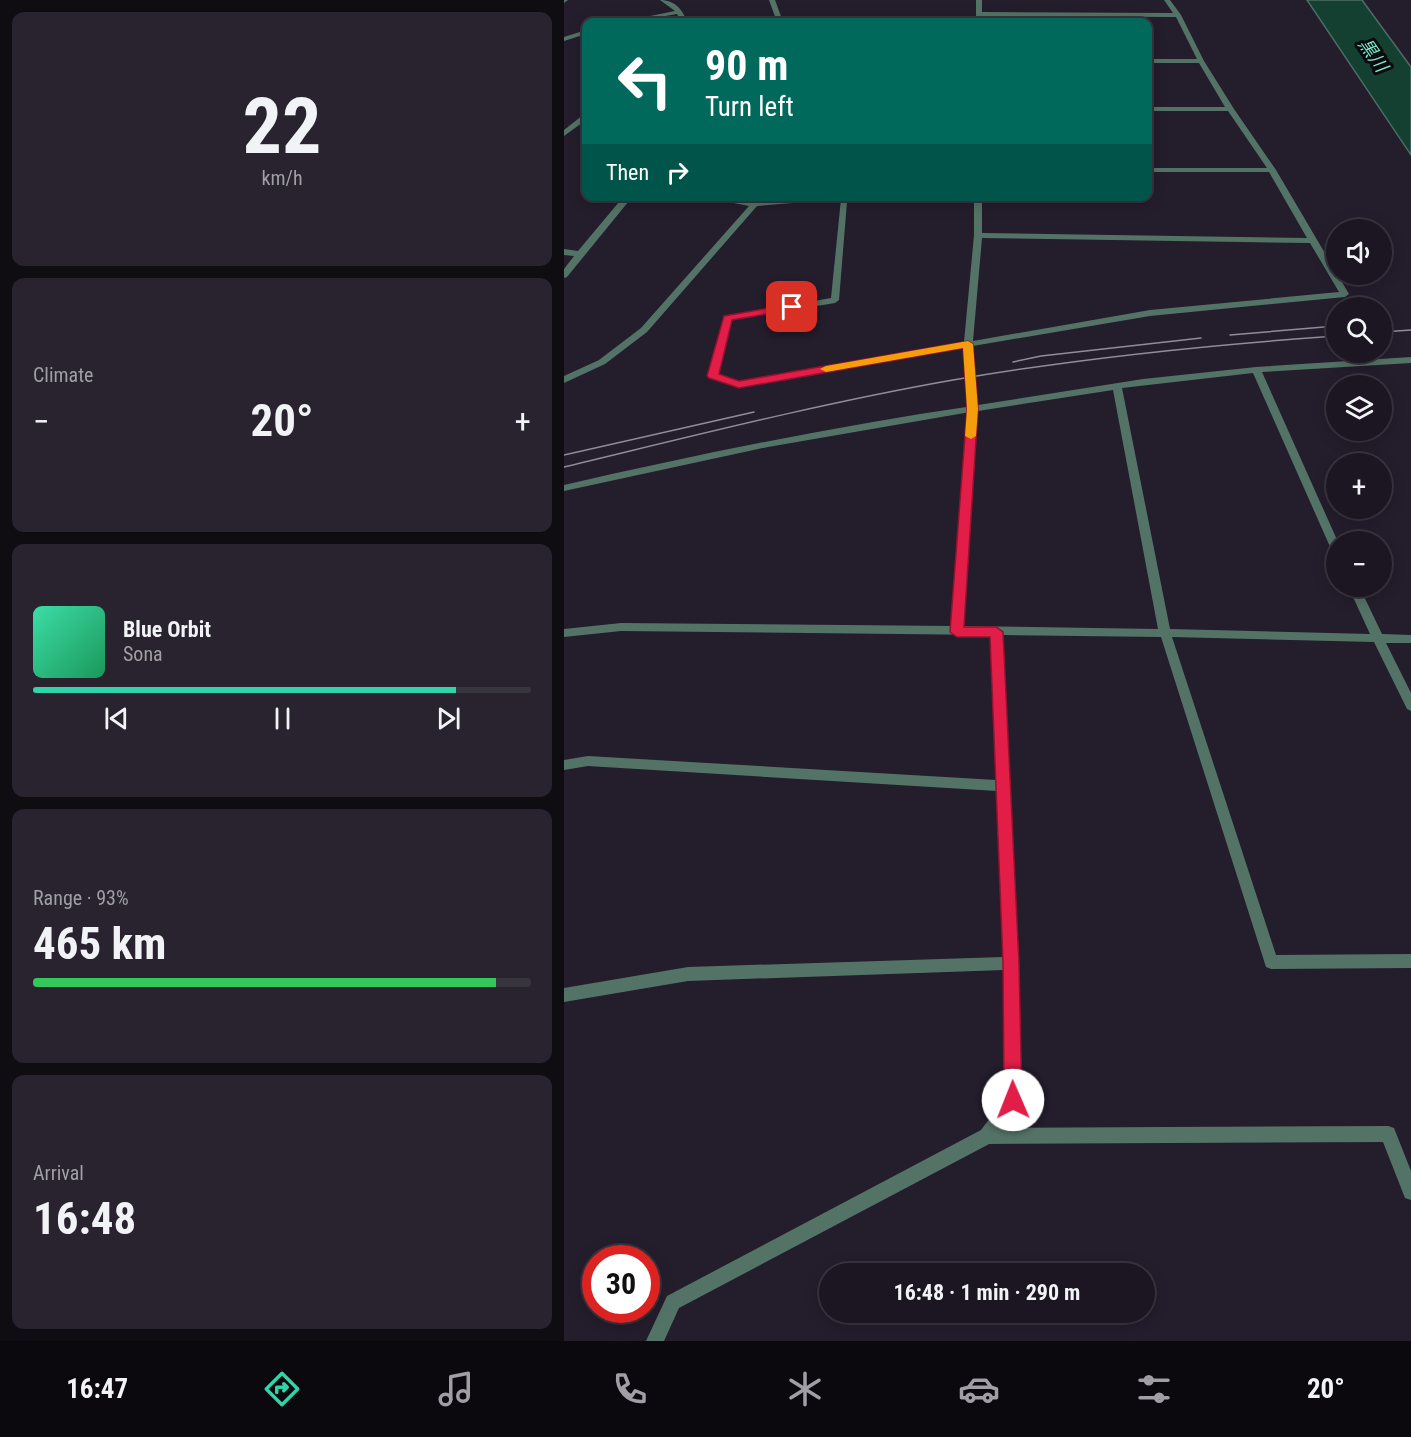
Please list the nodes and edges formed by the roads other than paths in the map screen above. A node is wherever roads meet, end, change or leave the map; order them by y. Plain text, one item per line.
1 (663, 0) edge
2 (772, 0) edge
3 (979, 0) edge
4 (1167, 0) edge
5 (680, 12) junction
6 (980, 14) junction
7 (1178, 15) junction
8 (645, 18) edge
9 (682, 18) edge
10 (779, 18) edge
11 (980, 18) edge
12 (582, 33) edge
13 (564, 39) edge
14 (1152, 61) edge
15 (1201, 61) junction
16 (1152, 109) edge
17 (1230, 109) junction
18 (582, 120) edge
19 (564, 134) edge
20 (1152, 170) edge
21 (1272, 170) junction
22 (625, 201) edge
23 (735, 201) edge
24 (791, 201) edge
25 (843, 201) edge
26 (978, 201) edge
27 (755, 204) junction
28 (978, 235) junction
29 (1313, 241) junction
30 (564, 252) edge
31 (580, 254) junction
32 (564, 275) edge
33 (968, 344) junction
34 (1411, 360) edge
35 (1256, 370) junction
36 (564, 380) edge
37 (1117, 387) junction
38 (973, 409) junction
39 (564, 488) edge
40 (1328, 531) edge
41 (1358, 597) edge
42 (957, 632) junction
43 (996, 632) junction
44 (564, 633) edge
45 (1165, 633) junction
46 (1377, 639) junction
47 (1411, 639) edge
48 (1411, 706) edge
49 (564, 765) edge
50 (1002, 786) junction
51 (1411, 961) edge
52 (1011, 963) junction
53 (564, 996) edge
54 (987, 1136) junction
55 (1411, 1192) edge
56 (655, 1341) edge

1 - 5 street
2 - 10 street
3 - 6 street
4 - 7 street
5 - 8 street
5 - 9 street
6 - 7 street
6 - 11 street
7 - 15 street
12 - 13 street
14 - 15 street
15 - 17 street
16 - 17 street
17 - 21 street
18 - 19 street
20 - 21 street
21 - 29 street
22 - 31 street
23 - 27 street
24 - 27 street
25 - 33 street
26 - 28 street
27 - 36 street
28 - 29 street
28 - 33 street
29 - 33 street
30 - 31 street
31 - 32 street
33 - 38 street
34 - 35 street
35 - 37 street
35 - 40 street
37 - 38 street
37 - 45 street
38 - 39 street
38 - 42 street
41 - 46 street
42 - 43 street
42 - 44 street
43 - 45 street
43 - 50 street
45 - 46 street
45 - 51 street
46 - 47 street
46 - 48 street
49 - 50 street
50 - 52 street
52 - 53 street
52 - 54 street
54 - 55 street
54 - 56 street

